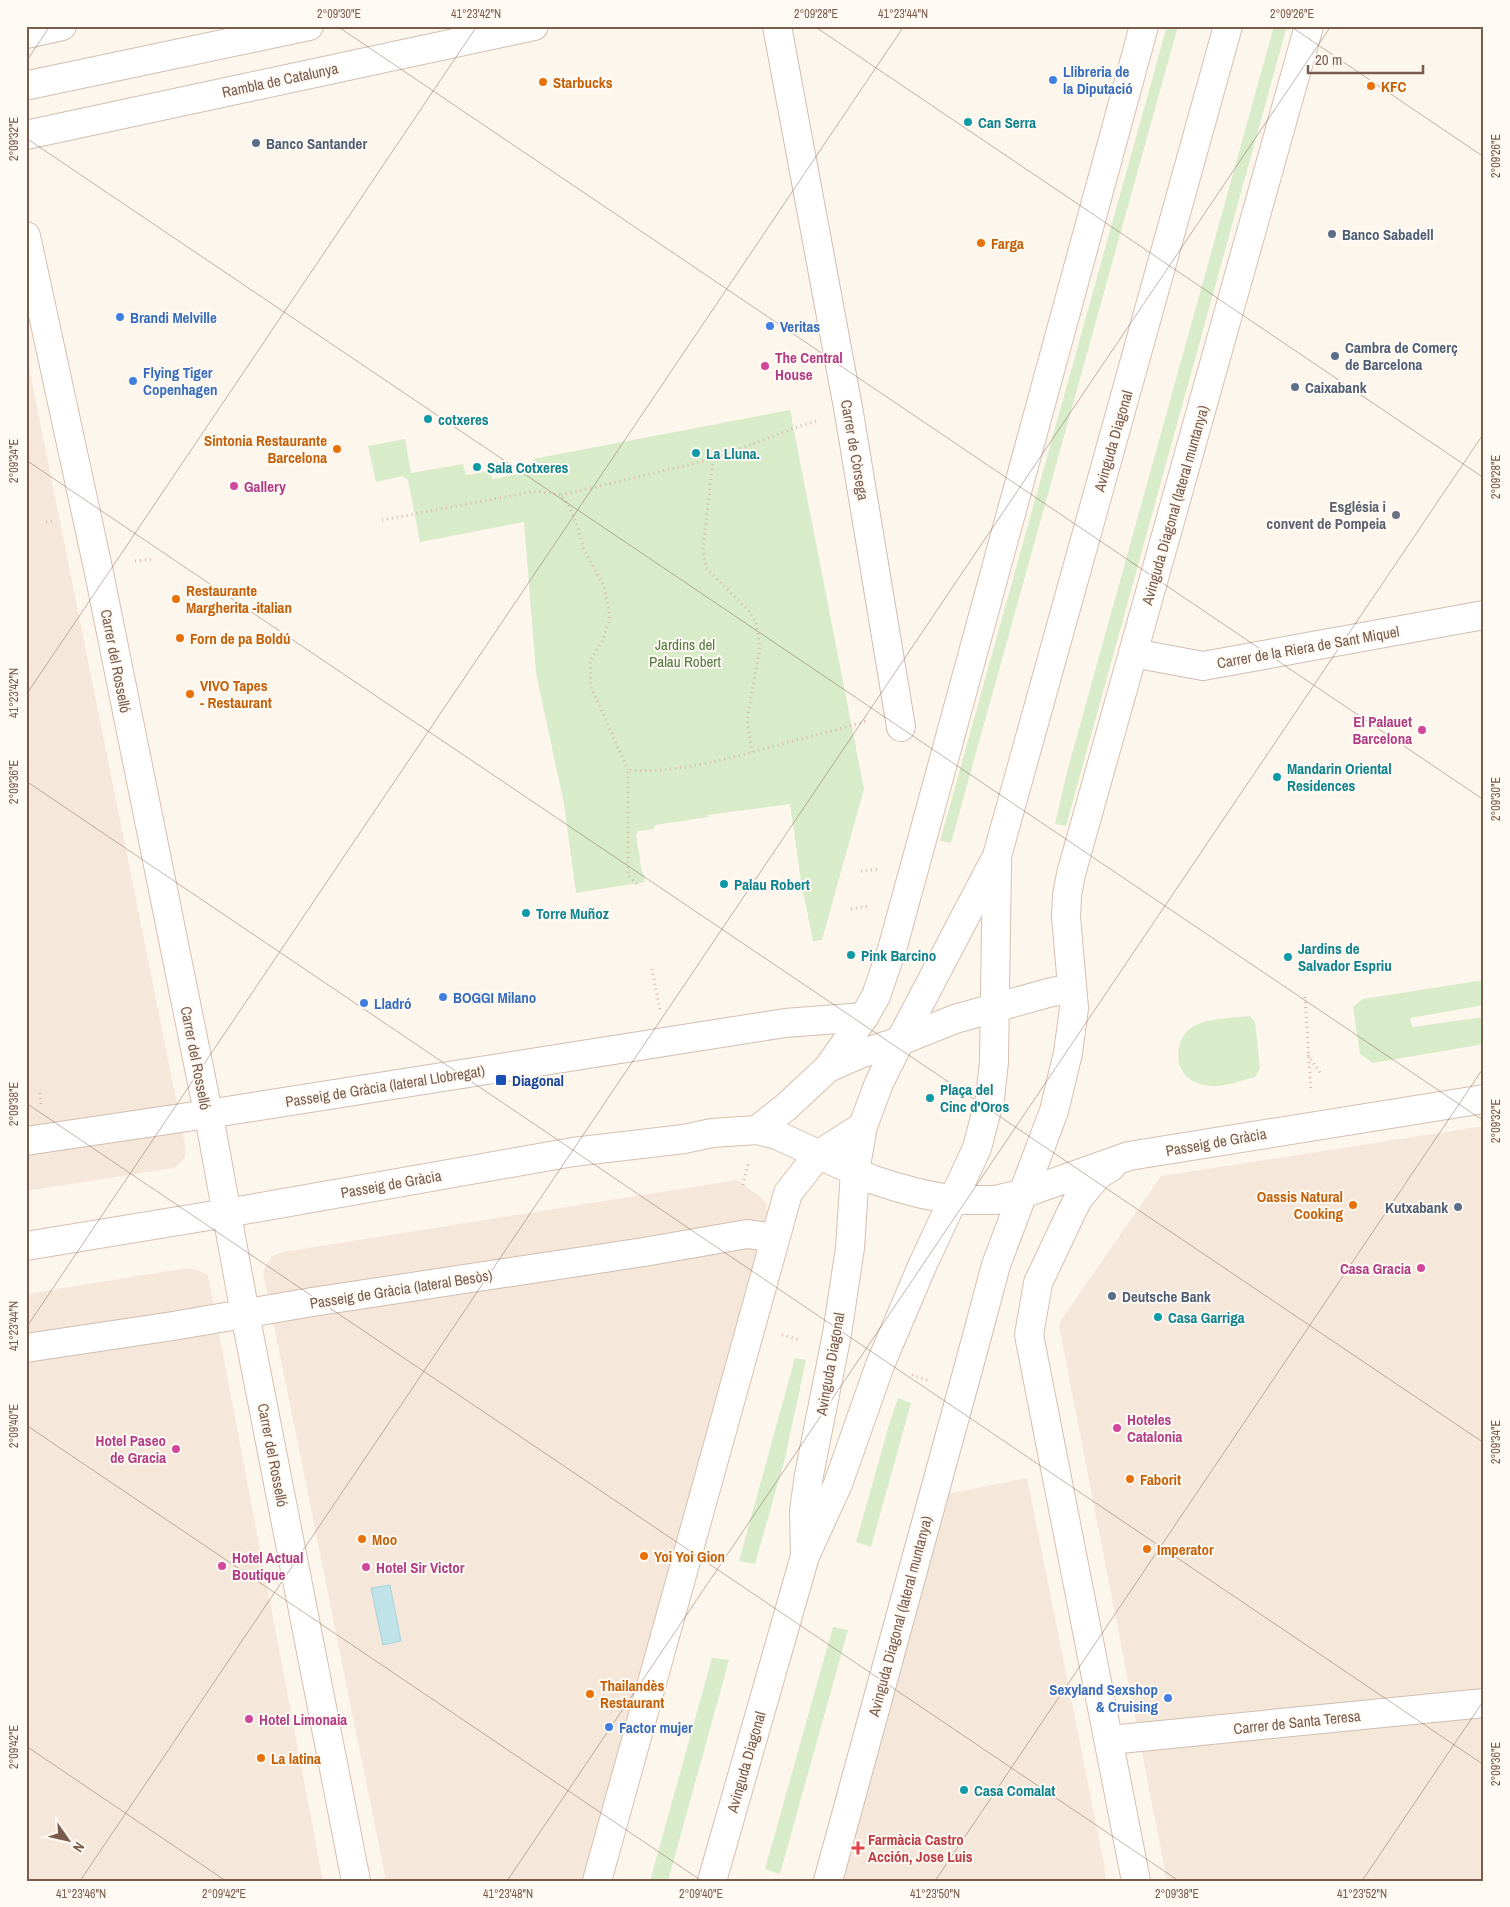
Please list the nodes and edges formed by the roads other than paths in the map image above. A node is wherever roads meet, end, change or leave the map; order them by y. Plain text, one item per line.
1 (62, 26) edge
2 (309, 26) edge
3 (534, 26) edge
4 (778, 26) edge
5 (1144, 26) edge
6 (1228, 26) edge
7 (1309, 26) edge
8 (26, 34) edge
9 (29, 85) dead end
10 (26, 135) edge
11 (26, 236) edge
12 (1484, 615) edge
13 (1133, 653) junction
14 (900, 719) road end
15 (997, 856) junction
16 (1072, 988) junction
17 (994, 1007) junction
18 (913, 1015) junction
19 (864, 1017) junction
20 (956, 1019) junction
21 (900, 1041) junction
22 (828, 1068) junction
23 (1484, 1099) edge
24 (208, 1114) junction
25 (863, 1126) junction
26 (757, 1130) junction
27 (26, 1141) edge
28 (818, 1155) junction
29 (1129, 1156) junction
30 (855, 1171) junction
31 (1022, 1194) junction
32 (954, 1200) junction
33 (227, 1213) junction
34 (775, 1238) junction
35 (26, 1246) edge
36 (244, 1314) junction
37 (26, 1348) edge
38 (805, 1556) junction
39 (1484, 1703) edge
40 (1110, 1740) junction
41 (356, 1881) edge
42 (597, 1881) edge
43 (712, 1881) edge
44 (828, 1881) edge
45 (1136, 1881) edge

1 - 8 street
2 - 9 street
3 - 10 street, Rambla de Catalunya
4 - 14 street, Carrer de Còrsega
5 - 19 street
6 - 15 street, Avinguda Diagonal
7 - 13 street, Avinguda Diagonal (lateral muntanya)
11 - 24 street, Carrer del Rosselló
12 - 13 street, Carrer de la Riera de Sant Miquel
13 - 16 street, Avinguda Diagonal (lateral muntanya)
15 - 17 street
15 - 18 street
16 - 17 street
16 - 31 street, Avinguda Diagonal (lateral muntanya)
17 - 20 street
17 - 32 street
18 - 19 street, Passeig de Gràcia (lateral Llobregat)
18 - 20 street, Passeig de Gràcia (lateral Llobregat)
18 - 21 street
19 - 22 street
19 - 24 street, Passeig de Gràcia (lateral Llobregat)
20 - 21 street
21 - 22 street
21 - 25 street
22 - 26 street
23 - 29 street, Passeig de Gràcia
24 - 27 street, Passeig de Gràcia (lateral Llobregat)
24 - 33 street, Carrer del Rosselló
25 - 28 street
25 - 30 street
26 - 28 street, Passeig de Gràcia
26 - 33 street, Passeig de Gràcia
28 - 30 street, Passeig de Gràcia
28 - 34 street
29 - 31 street, Passeig de Gràcia
29 - 40 street
30 - 32 street
30 - 38 street, Avinguda Diagonal
31 - 32 street, Passeig de Gràcia
31 - 44 street, Avinguda Diagonal (lateral muntanya)
32 - 38 street, Avinguda Diagonal
33 - 35 street, Passeig de Gràcia
33 - 36 street, Carrer del Rosselló
34 - 36 street, Passeig de Gràcia (lateral Besòs)
34 - 42 street
36 - 37 street, Passeig de Gràcia (lateral Besòs)
36 - 41 street, Carrer del Rosselló
38 - 43 street, Avinguda Diagonal
39 - 40 street, Carrer de Santa Teresa
40 - 45 street

